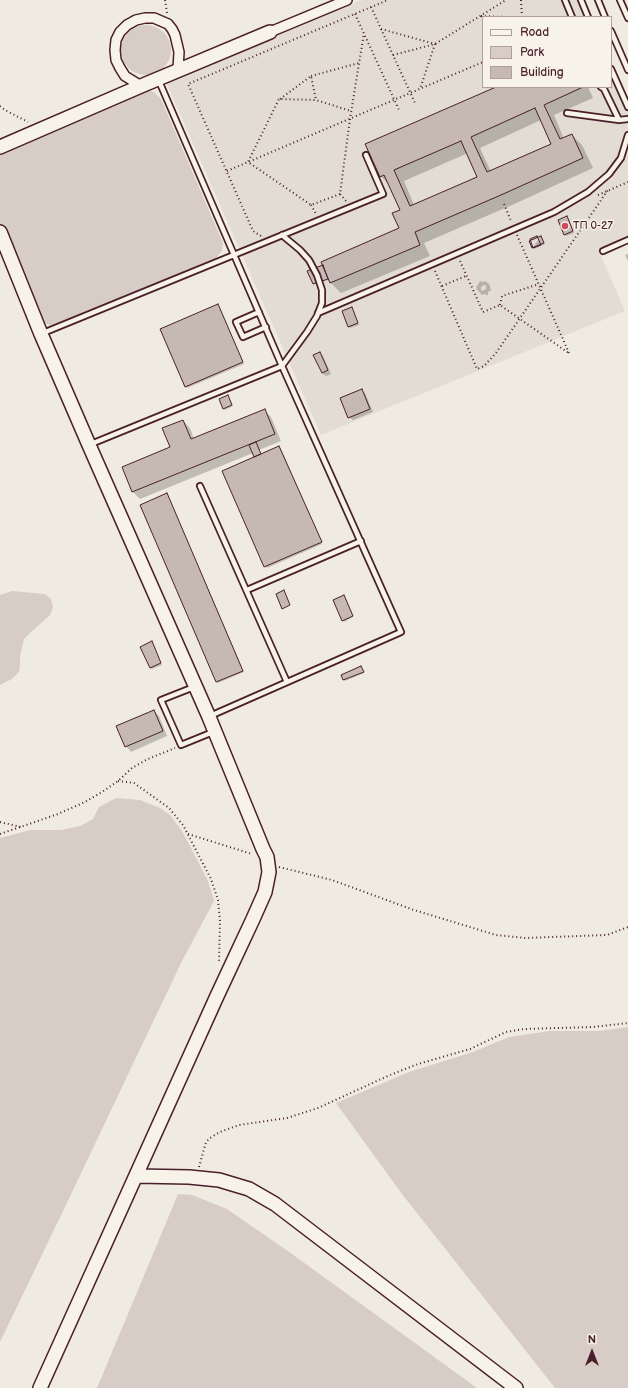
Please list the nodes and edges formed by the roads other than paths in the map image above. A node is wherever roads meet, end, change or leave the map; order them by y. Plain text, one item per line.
1 (347, 0) edge
2 (564, 0) edge
3 (581, 0) edge
4 (598, 0) edge
5 (620, 0) edge
6 (572, 16) edge
7 (588, 16) edge
8 (605, 16) edge
9 (628, 18) edge
10 (270, 32) joint
11 (612, 33) edge
12 (178, 70) junction
13 (628, 70) edge
14 (612, 71) edge
15 (158, 79) junction
16 (141, 86) junction
17 (602, 88) edge
18 (628, 105) edge
19 (567, 113) dead end
20 (628, 119) edge
21 (618, 120) junction
22 (628, 135) edge
23 (0, 147) edge
24 (366, 156) dead end
25 (0, 232) edge
26 (282, 235) junction
27 (628, 240) edge
28 (603, 251) dead end
29 (234, 255) junction
30 (259, 312) junction
31 (318, 313) junction
32 (266, 327) junction
33 (41, 334) junction
34 (282, 366) junction
35 (89, 445) junction
36 (200, 486) dead end
37 (361, 541) junction
38 (247, 590) junction
39 (287, 682) junction
40 (195, 686) junction
41 (209, 717) junction
42 (215, 731) junction
43 (137, 1176) junction
44 (40, 1388) edge
45 (516, 1388) edge

1 - 10 street
2 - 6 lane
3 - 7 lane
4 - 8 lane
5 - 9 lane
10 - 12 street
11 - 13 lane
12 - 15 street
12 - 16 street
14 - 18 lane
15 - 16 street
15 - 29 lane
16 - 23 street
17 - 21 lane
19 - 21 lane
20 - 21 lane
22 - 31 lane
24 - 26 lane
25 - 33 street
26 - 29 lane
26 - 31 lane
27 - 28 lane
29 - 30 lane
29 - 33 lane
30 - 32 lane
30 - 32 lane
31 - 34 lane
32 - 34 lane
33 - 35 street
34 - 35 lane
34 - 37 lane
35 - 40 street
36 - 38 lane
37 - 38 lane
37 - 39 lane
38 - 39 lane
39 - 41 lane
40 - 41 street
40 - 42 lane
41 - 42 street
42 - 43 street
43 - 44 street
43 - 45 street

